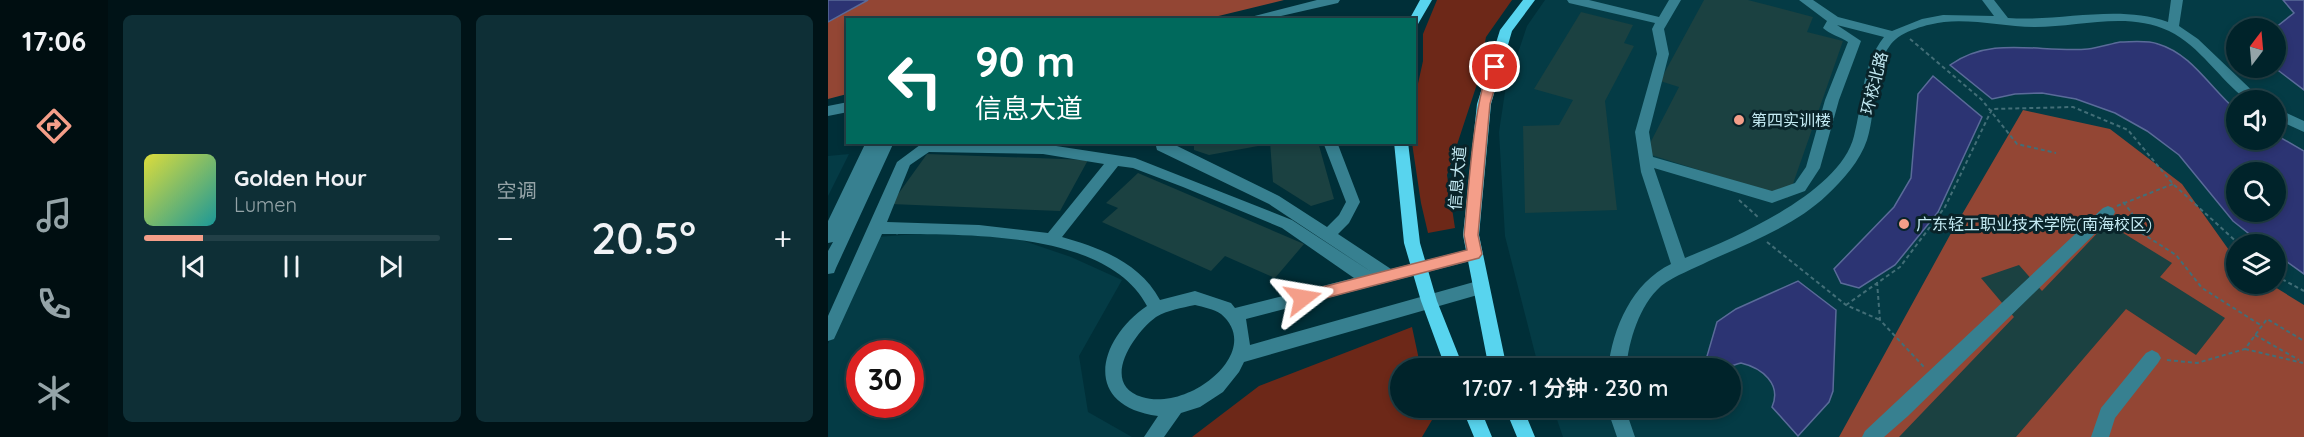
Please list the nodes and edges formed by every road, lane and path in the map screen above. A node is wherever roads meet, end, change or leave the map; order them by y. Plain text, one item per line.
1 (1334, 0) edge
2 (1426, 0) edge
3 (1529, 0) edge
4 (1573, 0) edge
5 (1675, 0) edge
6 (1805, 0) edge
7 (1988, 0) edge
8 (2177, 0) edge
9 (1254, 18) edge
10 (1416, 18) edge
11 (2003, 19) junction
12 (1834, 20) junction
13 (1662, 21) junction
14 (2173, 28) junction
15 (1896, 33) junction
16 (2242, 90) edge
17 (846, 107) edge
18 (1992, 109) junction
19 (828, 111) edge
20 (2286, 118) edge
21 (2304, 127) edge
22 (872, 144) edge
23 (886, 144) edge
24 (1162, 144) edge
25 (1331, 144) edge
26 (1401, 144) edge
27 (2056, 153) dead end
28 (1115, 160) junction
29 (1646, 160) junction
30 (1719, 182) junction
31 (2173, 184) junction
32 (2123, 202) junction
33 (2108, 212) junction
34 (2128, 225) junction
35 (877, 228) junction
36 (1762, 230) junction
37 (2228, 234) edge
38 (1328, 235) junction
39 (828, 237) edge
40 (1052, 240) junction
41 (1474, 254) junction
42 (828, 268) edge
43 (1420, 268) junction
44 (1680, 268) junction
45 (1390, 276) junction
46 (1371, 281) junction
47 (1877, 281) junction
48 (2286, 281) edge
49 (1481, 287) junction
50 (2304, 291) edge
51 (1429, 301) junction
52 (1846, 305) junction
53 (1157, 309) junction
54 (1235, 315) junction
55 (1880, 320) junction
56 (2262, 326) junction
57 (828, 334) edge
58 (2255, 335) junction
59 (2304, 341) edge
60 (2245, 349) junction
61 (1240, 355) junction
62 (1451, 358) edge
63 (1496, 358) edge
64 (1620, 358) edge
65 (2152, 358) joint
66 (2304, 363) edge
67 (1936, 380) junction
68 (1174, 408) junction
69 (1475, 418) edge
70 (1518, 418) edge
71 (1619, 418) edge
72 (1153, 437) edge
73 (1483, 437) edge
74 (1526, 437) edge
75 (1626, 437) edge
76 (1871, 437) edge
77 (2100, 437) edge

1 - 9 street
2 - 10 main road
3 - 41 main road, 信息大道
4 - 13 street
5 - 13 street
6 - 12 street
7 - 11 street
8 - 14 street
11 - 14 street, 环校北路
11 - 15 street, 环校北路
12 - 15 street
12 - 30 street
13 - 29 street
14 - 16 street, 环校北路
15 - 18 path
15 - 36 street, 环校北路
17 - 19 street
18 - 27 path
18 - 31 path
18 - 47 path
20 - 21 street
22 - 39 street
23 - 42 street
24 - 38 street
25 - 38 street
26 - 43 main road
28 - 35 street
28 - 40 street
28 - 46 street
29 - 30 street
29 - 44 street
30 - 36 path
31 - 32 path
31 - 37 path
32 - 33 path
32 - 34 path
33 - 34 path
33 - 67 street
34 - 56 path
35 - 40 street
35 - 57 street
36 - 44 street, 环校北路
36 - 52 path
38 - 45 street
40 - 53 street
41 - 43 street
41 - 49 main road, 信息大道
43 - 45 street
43 - 51 main road
44 - 64 street, 环校北路
45 - 46 street
46 - 54 street
47 - 52 path
47 - 55 path
48 - 50 path
49 - 51 street
49 - 63 main road, 信息大道
51 - 61 street
51 - 62 main road
52 - 55 path
53 - 54 street
53 - 68 street
54 - 61 street
55 - 67 path
56 - 58 path
56 - 59 path
58 - 60 path
58 - 66 path
60 - 65 path
60 - 66 path
61 - 68 street
65 - 77 street
67 - 76 street
68 - 72 street
69 - 73 main road
70 - 74 main road
71 - 75 street

